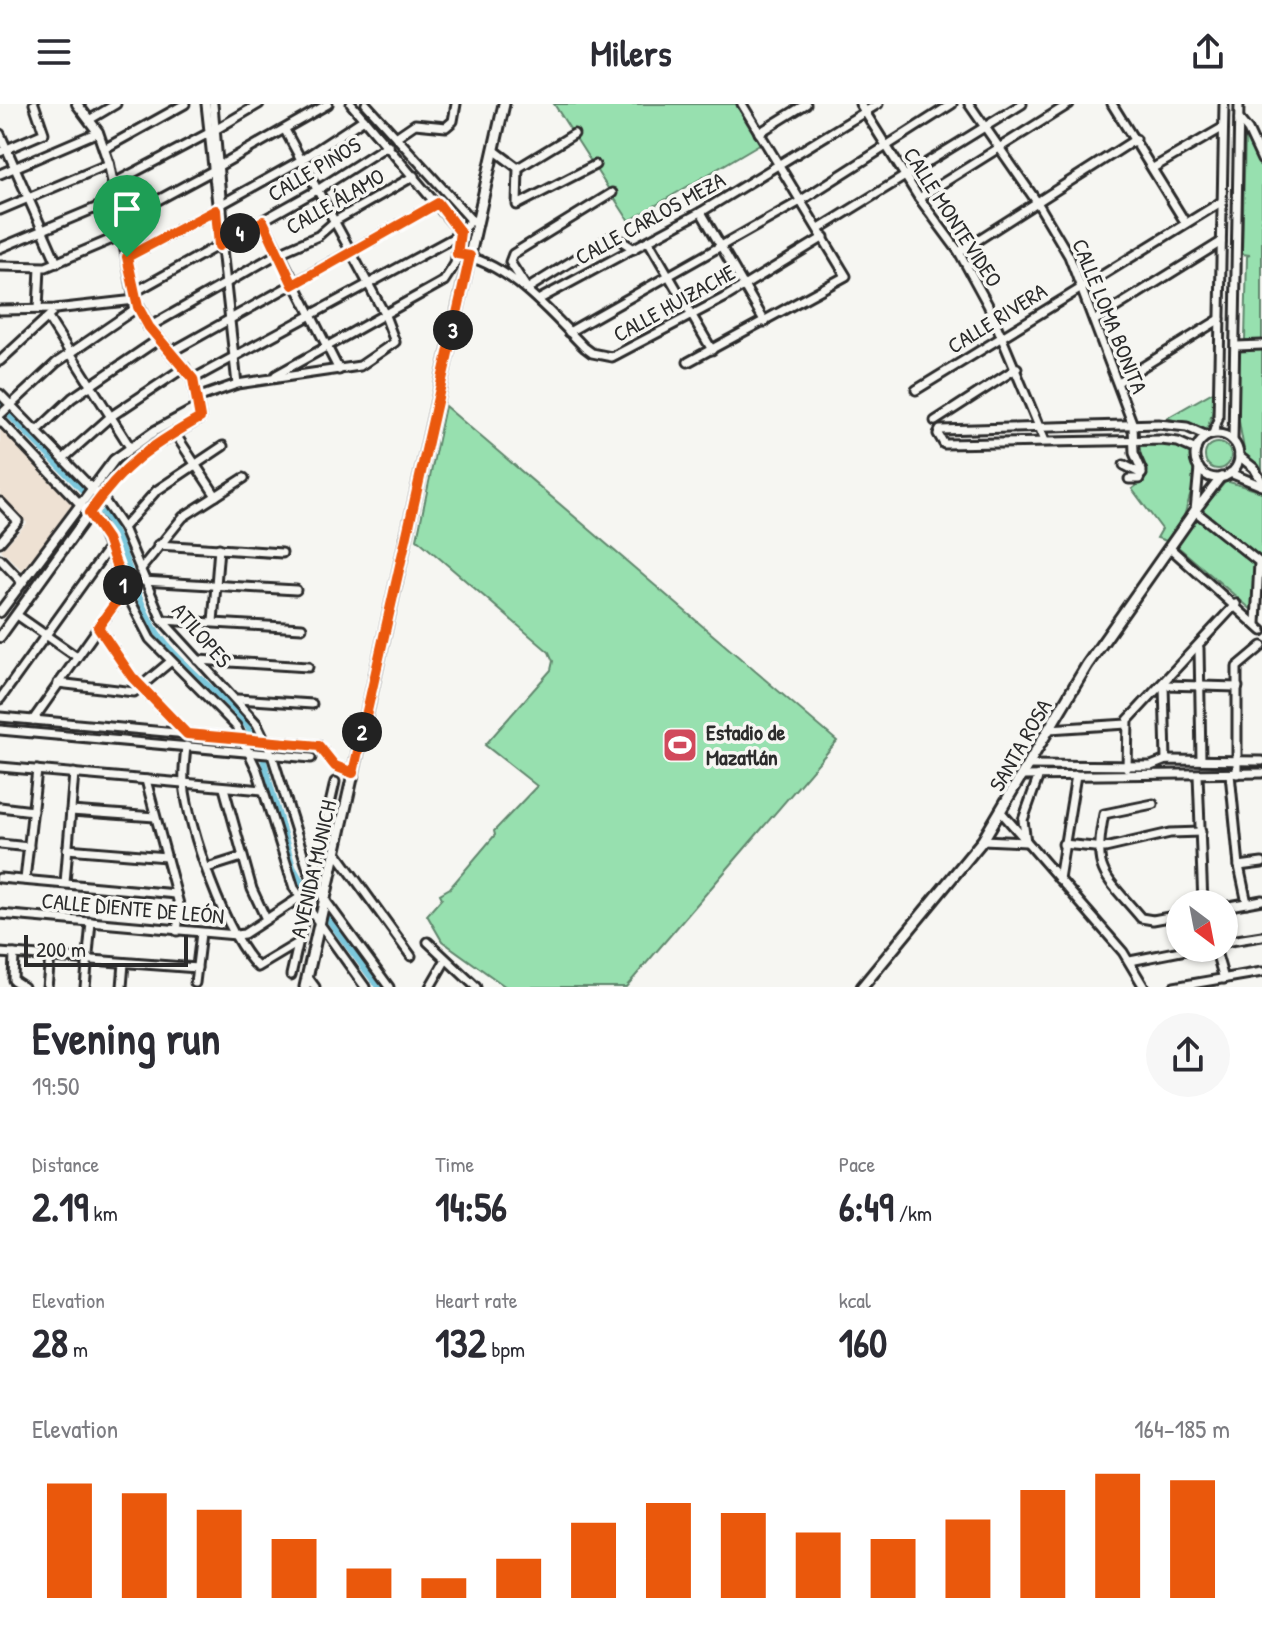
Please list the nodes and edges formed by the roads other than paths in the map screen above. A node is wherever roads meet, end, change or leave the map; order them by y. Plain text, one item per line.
1 (34, 104) edge
2 (77, 104) edge
3 (116, 104) edge
4 (185, 104) edge
5 (206, 104) edge
6 (213, 104) edge
7 (259, 104) edge
8 (328, 104) edge
9 (351, 104) edge
10 (378, 104) edge
11 (456, 104) edge
12 (742, 104) edge
13 (806, 104) edge
14 (878, 104) edge
15 (952, 104) edge
16 (969, 104) edge
17 (1022, 104) edge
18 (1069, 104) edge
19 (1112, 104) edge
20 (1224, 104) edge
21 (1239, 104) edge
22 (368, 106) edge
23 (502, 106) edge
24 (863, 108) edge
25 (364, 119) junction
26 (1239, 119) junction
27 (89, 120) junction
28 (983, 128) junction
29 (1222, 128) junction
30 (285, 130) junction
31 (212, 131) junction
32 (98, 132) junction
33 (759, 133) junction
34 (0, 134) edge
35 (574, 134) dead end
36 (396, 137) junction
37 (1136, 139) junction
38 (388, 145) junction
39 (886, 145) junction
40 (104, 149) junction
41 (997, 149) junction
42 (494, 150) junction
43 (3, 151) edge
44 (303, 159) junction
45 (1262, 160) edge
46 (778, 163) junction
47 (109, 164) junction
48 (595, 165) dead end
49 (14, 168) junction
50 (216, 168) junction
51 (518, 168) junction
52 (1153, 168) junction
53 (0, 174) edge
54 (428, 176) junction
55 (905, 176) junction
56 (417, 179) junction
57 (114, 183) junction
58 (319, 189) junction
59 (612, 193) dead end
60 (28, 198) junction
61 (801, 198) junction
62 (919, 198) junction
63 (117, 199) junction
64 (1037, 202) junction
65 (1221, 202) junction
66 (438, 203) junction
67 (454, 203) junction
68 (1235, 204) junction
69 (219, 207) junction
70 (0, 210) edge
71 (444, 211) junction
72 (701, 212) junction
73 (121, 220) junction
74 (263, 221) junction
75 (335, 221) junction
76 (1185, 222) junction
77 (474, 224) junction
78 (819, 229) junction
79 (42, 231) junction
80 (460, 232) junction
81 (124, 234) junction
82 (824, 237) junction
83 (649, 242) junction
84 (1221, 242) junction
85 (223, 247) junction
86 (0, 248) edge
87 (721, 248) junction
88 (634, 249) junction
89 (351, 252) junction
90 (959, 252) junction
91 (279, 253) junction
92 (457, 254) junction
93 (470, 256) junction
94 (127, 257) junction
95 (510, 260) junction
96 (57, 263) junction
97 (494, 265) junction
98 (0, 266) edge
99 (40, 268) junction
100 (668, 277) junction
101 (367, 282) junction
102 (225, 283) junction
103 (293, 285) junction
104 (744, 286) junction
105 (1080, 288) junction
106 (527, 289) junction
107 (135, 300) junction
108 (538, 300) junction
109 (38, 309) junction
110 (55, 309) junction
111 (0, 310) edge
112 (384, 313) junction
113 (308, 314) junction
114 (691, 316) junction
115 (48, 318) junction
116 (1220, 319) junction
117 (229, 320) junction
118 (1094, 321) junction
119 (765, 322) junction
120 (149, 327) junction
121 (569, 332) junction
122 (1002, 336) junction
123 (159, 339) junction
124 (1262, 345) edge
125 (325, 346) junction
126 (1237, 346) junction
127 (712, 350) junction
128 (173, 351) junction
129 (69, 353) junction
130 (234, 355) junction
131 (0, 361) edge
132 (688, 362) dead end
133 (185, 367) junction
134 (1017, 368) junction
135 (339, 370) junction
136 (274, 377) junction
137 (193, 379) junction
138 (1118, 382) junction
139 (237, 384) junction
140 (90, 386) junction
141 (916, 390) dead end
142 (0, 394) edge
143 (197, 403) junction
144 (10, 405) junction
145 (0, 417) edge
146 (110, 417) junction
147 (935, 421) dead end
148 (1133, 425) junction
149 (1039, 427) junction
150 (37, 431) junction
151 (174, 432) junction
152 (1210, 435) junction
153 (1133, 440) junction
154 (1233, 440) junction
155 (1045, 441) junction
156 (223, 446) dead end
157 (130, 447) junction
158 (1196, 450) junction
159 (1239, 456) junction
160 (64, 458) junction
161 (195, 463) junction
162 (1124, 465) dead end
163 (1199, 468) junction
164 (1230, 473) junction
165 (1142, 474) junction
166 (1221, 477) junction
167 (244, 478) dead end
168 (1129, 479) dead end
169 (1262, 484) edge
170 (91, 487) junction
171 (216, 496) junction
172 (100, 497) junction
173 (0, 502) edge
174 (80, 502) junction
175 (1195, 511) junction
176 (89, 513) junction
177 (123, 528) junction
178 (0, 542) edge
179 (158, 545) junction
180 (110, 546) junction
181 (219, 548) junction
182 (1170, 548) junction
183 (282, 553) dead end
184 (0, 559) edge
185 (140, 570) junction
186 (21, 581) junction
187 (143, 581) junction
188 (216, 586) junction
189 (125, 590) junction
190 (296, 590) dead end
191 (1236, 604) junction
192 (0, 611) edge
193 (17, 615) junction
194 (162, 620) junction
195 (213, 622) junction
196 (98, 627) junction
197 (302, 628) dead end
198 (1259, 628) edge
199 (46, 635) junction
200 (0, 637) edge
201 (1262, 646) edge
202 (1199, 648) junction
203 (77, 657) junction
204 (198, 660) junction
205 (170, 662) junction
206 (308, 667) dead end
207 (58, 683) junction
208 (1164, 685) junction
209 (1200, 686) junction
210 (1238, 687) junction
211 (142, 688) junction
212 (0, 699) edge
213 (237, 699) junction
214 (312, 704) dead end
215 (0, 717) edge
216 (33, 720) junction
217 (1127, 724) junction
218 (1049, 729) junction
219 (0, 730) edge
220 (187, 734) junction
221 (245, 740) junction
222 (267, 742) junction
223 (186, 746) junction
224 (250, 752) junction
225 (272, 755) junction
226 (311, 758) dead end
227 (1166, 760) junction
228 (1201, 760) junction
229 (1236, 761) junction
230 (1262, 761) edge
231 (1028, 765) junction
232 (0, 767) edge
233 (37, 770) junction
234 (1127, 770) junction
235 (74, 773) junction
236 (353, 773) junction
237 (1262, 773) edge
238 (1233, 774) junction
239 (1039, 775) junction
240 (1076, 775) junction
241 (1198, 775) junction
242 (1022, 776) junction
243 (146, 780) junction
244 (335, 782) dead end
245 (184, 785) junction
246 (224, 788) junction
247 (263, 790) junction
248 (1153, 804) dead end
249 (0, 807) edge
250 (33, 811) junction
251 (71, 811) junction
252 (1002, 813) junction
253 (155, 817) junction
254 (1201, 832) junction
255 (983, 840) junction
256 (1026, 842) junction
257 (0, 844) edge
258 (1063, 844) junction
259 (29, 847) junction
260 (1097, 848) junction
261 (67, 849) junction
262 (335, 851) junction
263 (1062, 854) junction
264 (166, 857) junction
265 (242, 857) junction
266 (1043, 861) junction
267 (1262, 863) edge
268 (1239, 866) junction
269 (207, 868) junction
270 (0, 878) edge
271 (1059, 879) junction
272 (25, 880) junction
273 (312, 882) junction
274 (65, 883) junction
275 (1203, 890) edge
276 (176, 894) junction
277 (299, 898) junction
278 (325, 899) junction
279 (1262, 900) edge
280 (1247, 903) junction
281 (1238, 905) edge
282 (306, 908) junction
283 (0, 914) edge
284 (1166, 916) edge
285 (266, 919) junction
286 (91, 922) junction
287 (319, 924) junction
288 (177, 931) junction
289 (201, 933) junction
290 (236, 935) junction
291 (1262, 936) edge
292 (1238, 940) edge
293 (428, 942) dead end
294 (298, 943) junction
295 (0, 953) edge
296 (14, 954) junction
297 (1166, 954) edge
298 (411, 956) dead end
299 (50, 957) junction
300 (87, 960) junction
301 (445, 961) junction
302 (1130, 961) junction
303 (1219, 962) edge
304 (124, 963) junction
305 (197, 968) junction
306 (1262, 972) edge
307 (291, 975) dead end
308 (1224, 979) junction
309 (306, 982) edge
310 (195, 983) dead end
311 (24, 987) edge
312 (47, 987) edge
313 (85, 987) edge
314 (122, 987) edge
315 (315, 987) edge
316 (365, 987) edge
317 (389, 987) edge
318 (430, 987) edge
319 (475, 987) edge
320 (862, 987) edge
321 (1144, 987) edge
322 (1174, 987) edge

1 - 43 street
2 - 27 street
3 - 27 street
4 - 40 street
5 - 31 street
6 - 31 street
7 - 31 street
8 - 30 street
9 - 25 street
10 - 22 street
11 - 36 street
12 - 33 street
13 - 33 street
14 - 24 street, CALLE CARLOS MEZA
15 - 39 street
16 - 28 street, CALLE LOMA BONITA
17 - 28 street
18 - 41 street
19 - 37 street
20 - 29 street
21 - 26 street
22 - 36 street
23 - 42 main road, AVENIDA MUNICH
24 - 39 street, CALLE MONTEVIDEO
24 - 46 street, CALLE CARLOS MEZA
25 - 38 street
25 - 44 street
26 - 45 street
26 - 68 street
27 - 32 street
28 - 41 street, CALLE LOMA BONITA
28 - 55 street
29 - 52 street
29 - 65 street
30 - 44 street
30 - 50 street
31 - 50 street
31 - 57 street
32 - 40 street
32 - 49 street
33 - 46 street
34 - 43 street
35 - 51 street
36 - 54 street
37 - 52 street
37 - 64 street
38 - 56 street
38 - 58 street, CALLE PINOS
39 - 55 street, CALLE MONTEVIDEO
39 - 61 street
40 - 47 street
41 - 62 street
41 - 64 street, CALLE LOMA BONITA
42 - 51 street
42 - 77 main road, AVENIDA MUNICH
43 - 49 street
44 - 58 street
44 - 69 street
46 - 61 street
46 - 72 street, CALLE CARLOS MEZA
47 - 57 street
47 - 60 street
48 - 51 street
49 - 53 street
49 - 60 street
50 - 69 street
50 - 73 street
52 - 76 street
54 - 56 street, CALLE ÁLAMO
54 - 67 street
55 - 62 street, CALLE MONTEVIDEO
55 - 78 street
56 - 66 street
56 - 75 street, CALLE ÁLAMO
57 - 63 street
58 - 74 street, CALLE PINOS
58 - 75 street
59 - 95 street
60 - 70 street
60 - 79 street
61 - 78 street
61 - 87 street
62 - 90 street, CALLE MONTEVIDEO
63 - 73 street
63 - 79 street
64 - 90 street
64 - 105 street, CALLE LOMA BONITA
65 - 68 street
65 - 76 street, CALLE RIVERA
65 - 84 street
66 - 71 street
66 - 89 street
67 - 71 street
67 - 77 street
68 - 126 street
69 - 85 street
69 - 94 street
71 - 80 street
72 - 83 street, CALLE CARLOS MEZA
72 - 87 street
73 - 81 street
74 - 85 street, CALLE PINOS
74 - 91 street
75 - 89 street
75 - 91 street, CALLE ÁLAMO
76 - 105 street, CALLE RIVERA
77 - 80 street
77 - 93 main road, AVENIDA MUNICH
78 - 82 street
79 - 86 street
79 - 96 street
80 - 92 street
80 - 101 street
81 - 94 street
81 - 96 street
82 - 104 street, CALLE HUIZACHE
82 - 119 street
83 - 88 street, CALLE CARLOS MEZA
83 - 100 street
84 - 116 street
84 - 118 street
85 - 102 street
85 - 107 street, CALLE PINOS
87 - 100 street
87 - 104 street
88 - 106 street
88 - 108 street, CALLE CARLOS MEZA
89 - 101 street
89 - 103 street
90 - 122 street, CALLE MONTEVIDEO
91 - 102 street, CALLE ÁLAMO
91 - 103 street
92 - 93 street, CALLE HUIZACHE
92 - 112 street
93 - 97 street, CALLE HUIZACHE
93 - 236 main road, AVENIDA MUNICH
94 - 107 street
95 - 97 street
95 - 106 street
96 - 99 street
97 - 106 street, CALLE HUIZACHE
98 - 99 street
99 - 109 street
100 - 114 street
100 - 121 street
101 - 112 street
101 - 113 street
102 - 117 street
102 - 120 street, CALLE ÁLAMO
103 - 113 street
103 - 117 street
104 - 114 street, CALLE HUIZACHE
104 - 119 street
105 - 118 street, CALLE LOMA BONITA
105 - 122 street, CALLE RIVERA
106 - 108 street, CALLE HUIZACHE
107 - 110 street
107 - 120 street
107 - 129 street, CALLE PINOS
108 - 121 street, CALLE HUIZACHE
109 - 110 street
109 - 111 street
110 - 115 street
112 - 125 street
112 - 135 street
113 - 125 street
113 - 130 street
114 - 121 street, CALLE HUIZACHE
114 - 127 street
115 - 129 street
115 - 131 street
116 - 138 street
116 - 152 street
117 - 128 street
117 - 130 street
118 - 138 street, CALLE LOMA BONITA
119 - 127 street
120 - 123 street
122 - 134 street, CALLE MONTEVIDEO
122 - 141 street, CALLE RIVERA
123 - 128 street
123 - 140 street
124 - 126 street
125 - 135 street
125 - 136 street
126 - 154 street
127 - 132 street
128 - 133 street
129 - 140 street
129 - 144 street, CALLE PINOS
130 - 137 street
130 - 139 street
133 - 137 street
133 - 146 street
134 - 147 street
134 - 149 street, CALLE MONTEVIDEO
135 - 136 street
136 - 139 street
137 - 143 street
138 - 148 street, CALLE LOMA BONITA
139 - 143 street
140 - 146 street
140 - 150 street
142 - 144 street, ATILOPES
143 - 151 street
143 - 157 street
144 - 145 street, CALLE PINOS
144 - 150 street, ATILOPES
145 - 174 street
146 - 157 street
146 - 160 street
148 - 149 street
148 - 152 street
148 - 153 street, CALLE LOMA BONITA
149 - 155 street, CALLE MONTEVIDEO
149 - 155 street
150 - 160 street, ATILOPES
151 - 161 street
151 - 172 street
152 - 154 street
152 - 158 street
153 - 155 street
153 - 158 street
153 - 165 street, CALLE LOMA BONITA
154 - 159 street
156 - 161 street
157 - 170 street
158 - 163 street
159 - 164 street
159 - 169 street
160 - 170 street, ATILOPES
161 - 171 street
161 - 177 street
162 - 165 street
163 - 166 street
163 - 175 street
164 - 166 street
164 - 169 street
165 - 168 street
166 - 175 street
167 - 171 street
170 - 172 street, ATILOPES
170 - 174 street
171 - 179 street
172 - 176 street
172 - 177 street, ATILOPES
173 - 178 street
174 - 176 street
174 - 186 street
175 - 182 main road, SANTA ROSA
175 - 198 street
176 - 180 street
176 - 193 street
177 - 185 street, ATILOPES
179 - 181 street
179 - 185 street
180 - 189 street
180 - 199 street
181 - 183 street
181 - 188 street
182 - 191 street
182 - 218 main road, SANTA ROSA
184 - 186 street
185 - 187 street, ATILOPES
186 - 192 street
187 - 188 street
187 - 194 street, ATILOPES
188 - 190 street
188 - 195 street
189 - 196 street
189 - 205 street
191 - 198 street
191 - 202 street
193 - 199 street
193 - 200 street
194 - 195 street
194 - 204 street, ATILOPES
195 - 197 street
196 - 203 street
196 - 211 street
199 - 203 street
199 - 212 street
201 - 210 street
202 - 208 street
202 - 209 street
203 - 207 street
204 - 206 street
204 - 213 street, ATILOPES
205 - 211 street
205 - 221 street
207 - 211 street
207 - 216 street
208 - 209 street
208 - 217 street
208 - 227 street
209 - 210 street
209 - 228 street
210 - 229 street
211 - 220 street
213 - 214 street
213 - 222 street, ATILOPES
215 - 216 street
216 - 220 street
217 - 218 street
217 - 234 street
218 - 231 main road, SANTA ROSA
219 - 223 street
220 - 221 street
221 - 222 street
221 - 224 street
222 - 225 street, ATILOPES
222 - 236 street
223 - 224 street
223 - 245 street
224 - 225 street
224 - 247 street
225 - 226 street
225 - 273 street, ATILOPES
227 - 228 street
227 - 234 street
228 - 229 street
229 - 230 street
229 - 238 street
231 - 234 street
231 - 242 main road, SANTA ROSA
232 - 233 street
233 - 235 street
233 - 250 street
234 - 240 street
234 - 241 street
235 - 243 street
235 - 251 street
236 - 262 main road, AVENIDA MUNICH
237 - 238 street
238 - 241 street
238 - 268 street
239 - 240 street
239 - 242 street
239 - 256 street
240 - 258 street
241 - 254 street
242 - 252 main road, SANTA ROSA
243 - 245 street
243 - 253 street
244 - 273 street
245 - 246 street
245 - 269 street
246 - 247 street
246 - 265 street
247 - 277 street
248 - 260 street
249 - 250 street
250 - 259 street
251 - 253 street
251 - 261 street
252 - 255 main road, SANTA ROSA
252 - 256 street
253 - 264 street
254 - 260 street
254 - 275 street
255 - 256 street
255 - 320 main road, SANTA ROSA
256 - 266 street
257 - 259 street
258 - 260 street
258 - 263 street
259 - 272 street
260 - 284 street
261 - 264 street
261 - 274 street
262 - 278 main road, AVENIDA MUNICH
262 - 298 street
263 - 266 street
263 - 271 street
264 - 276 street
265 - 269 street
265 - 285 street
266 - 271 street
267 - 268 street
268 - 280 street
269 - 290 street
270 - 272 street
271 - 302 street
272 - 274 street
273 - 278 street
273 - 282 street
274 - 276 street
276 - 288 street
277 - 282 street
277 - 285 street, CALLE DIENTE DE LEÓN
278 - 287 main road, AVENIDA MUNICH
278 - 317 street
279 - 280 street
280 - 281 street
282 - 287 street
282 - 294 street
283 - 286 street, CALLE DIENTE DE LEÓN
285 - 290 street, CALLE DIENTE DE LEÓN
286 - 288 street, CALLE DIENTE DE LEÓN
286 - 300 street
287 - 309 main road, AVENIDA MUNICH
287 - 316 street
288 - 289 street, CALLE DIENTE DE LEÓN
289 - 290 street, CALLE DIENTE DE LEÓN
289 - 305 street
290 - 294 street
291 - 292 street
293 - 301 street
294 - 307 street
295 - 296 street
296 - 299 street
296 - 311 street
297 - 302 street
299 - 300 street
299 - 312 street
300 - 304 street
300 - 313 street
301 - 318 street
301 - 319 street
302 - 321 street
303 - 308 street
304 - 305 street
304 - 314 street
305 - 310 street
306 - 308 street
308 - 322 street
309 - 315 street

